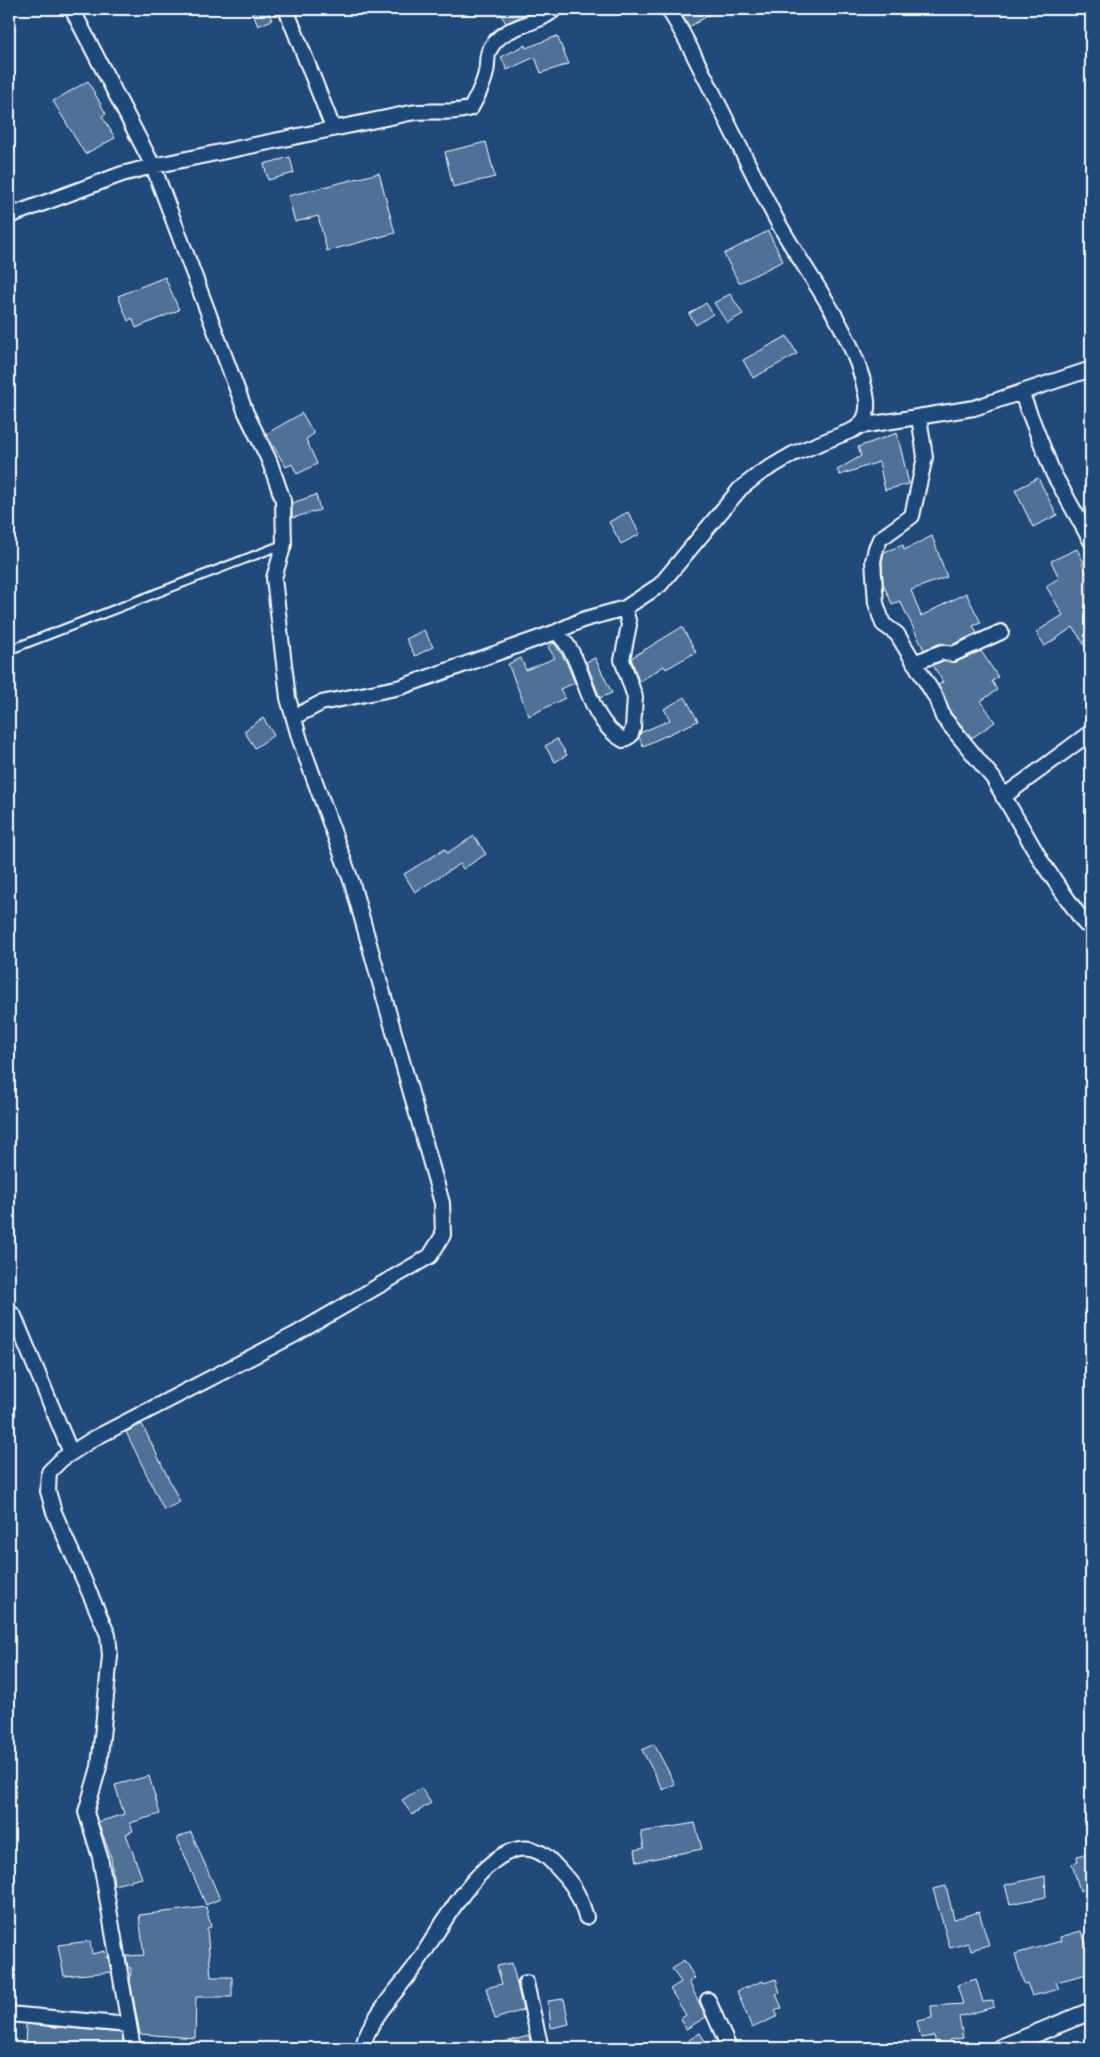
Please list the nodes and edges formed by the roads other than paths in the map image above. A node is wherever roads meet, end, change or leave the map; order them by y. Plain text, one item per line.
1 (72, 9) edge
2 (286, 9) edge
3 (555, 9) edge
4 (668, 9) edge
5 (333, 128) junction
6 (153, 166) junction
7 (9, 216) edge
8 (1091, 369) edge
9 (1021, 392) junction
10 (919, 417) junction
11 (861, 426) junction
12 (1091, 541) edge
13 (284, 544) junction
14 (625, 608) junction
15 (556, 632) junction
16 (1001, 632) dead end
17 (9, 650) edge
18 (914, 663) junction
19 (294, 717) junction
20 (1091, 732) edge
21 (1003, 797) junction
22 (1084, 924) dead end
23 (9, 1311) edge
24 (72, 1453) junction
25 (586, 1917) dead end
26 (526, 1983) dead end
27 (708, 2000) dead end
28 (1091, 2012) edge
29 (9, 2014) edge
30 (129, 2025) junction
31 (133, 2048) edge
32 (363, 2048) edge
33 (541, 2048) edge
34 (729, 2048) edge
35 (1000, 2048) edge

1 - 6 street
2 - 5 street
3 - 5 street
4 - 11 street
5 - 6 street
6 - 7 street
6 - 13 street
8 - 9 street
9 - 10 street
9 - 12 street
10 - 11 street
10 - 18 street
11 - 14 street
13 - 17 lane
13 - 19 street
14 - 15 street
14 - 15 street
15 - 19 street
16 - 18 street
18 - 21 street
19 - 24 street
20 - 21 street
21 - 22 street
23 - 24 street
24 - 30 street
25 - 32 street
26 - 33 street
27 - 34 street
28 - 35 street
29 - 30 street
30 - 31 street

